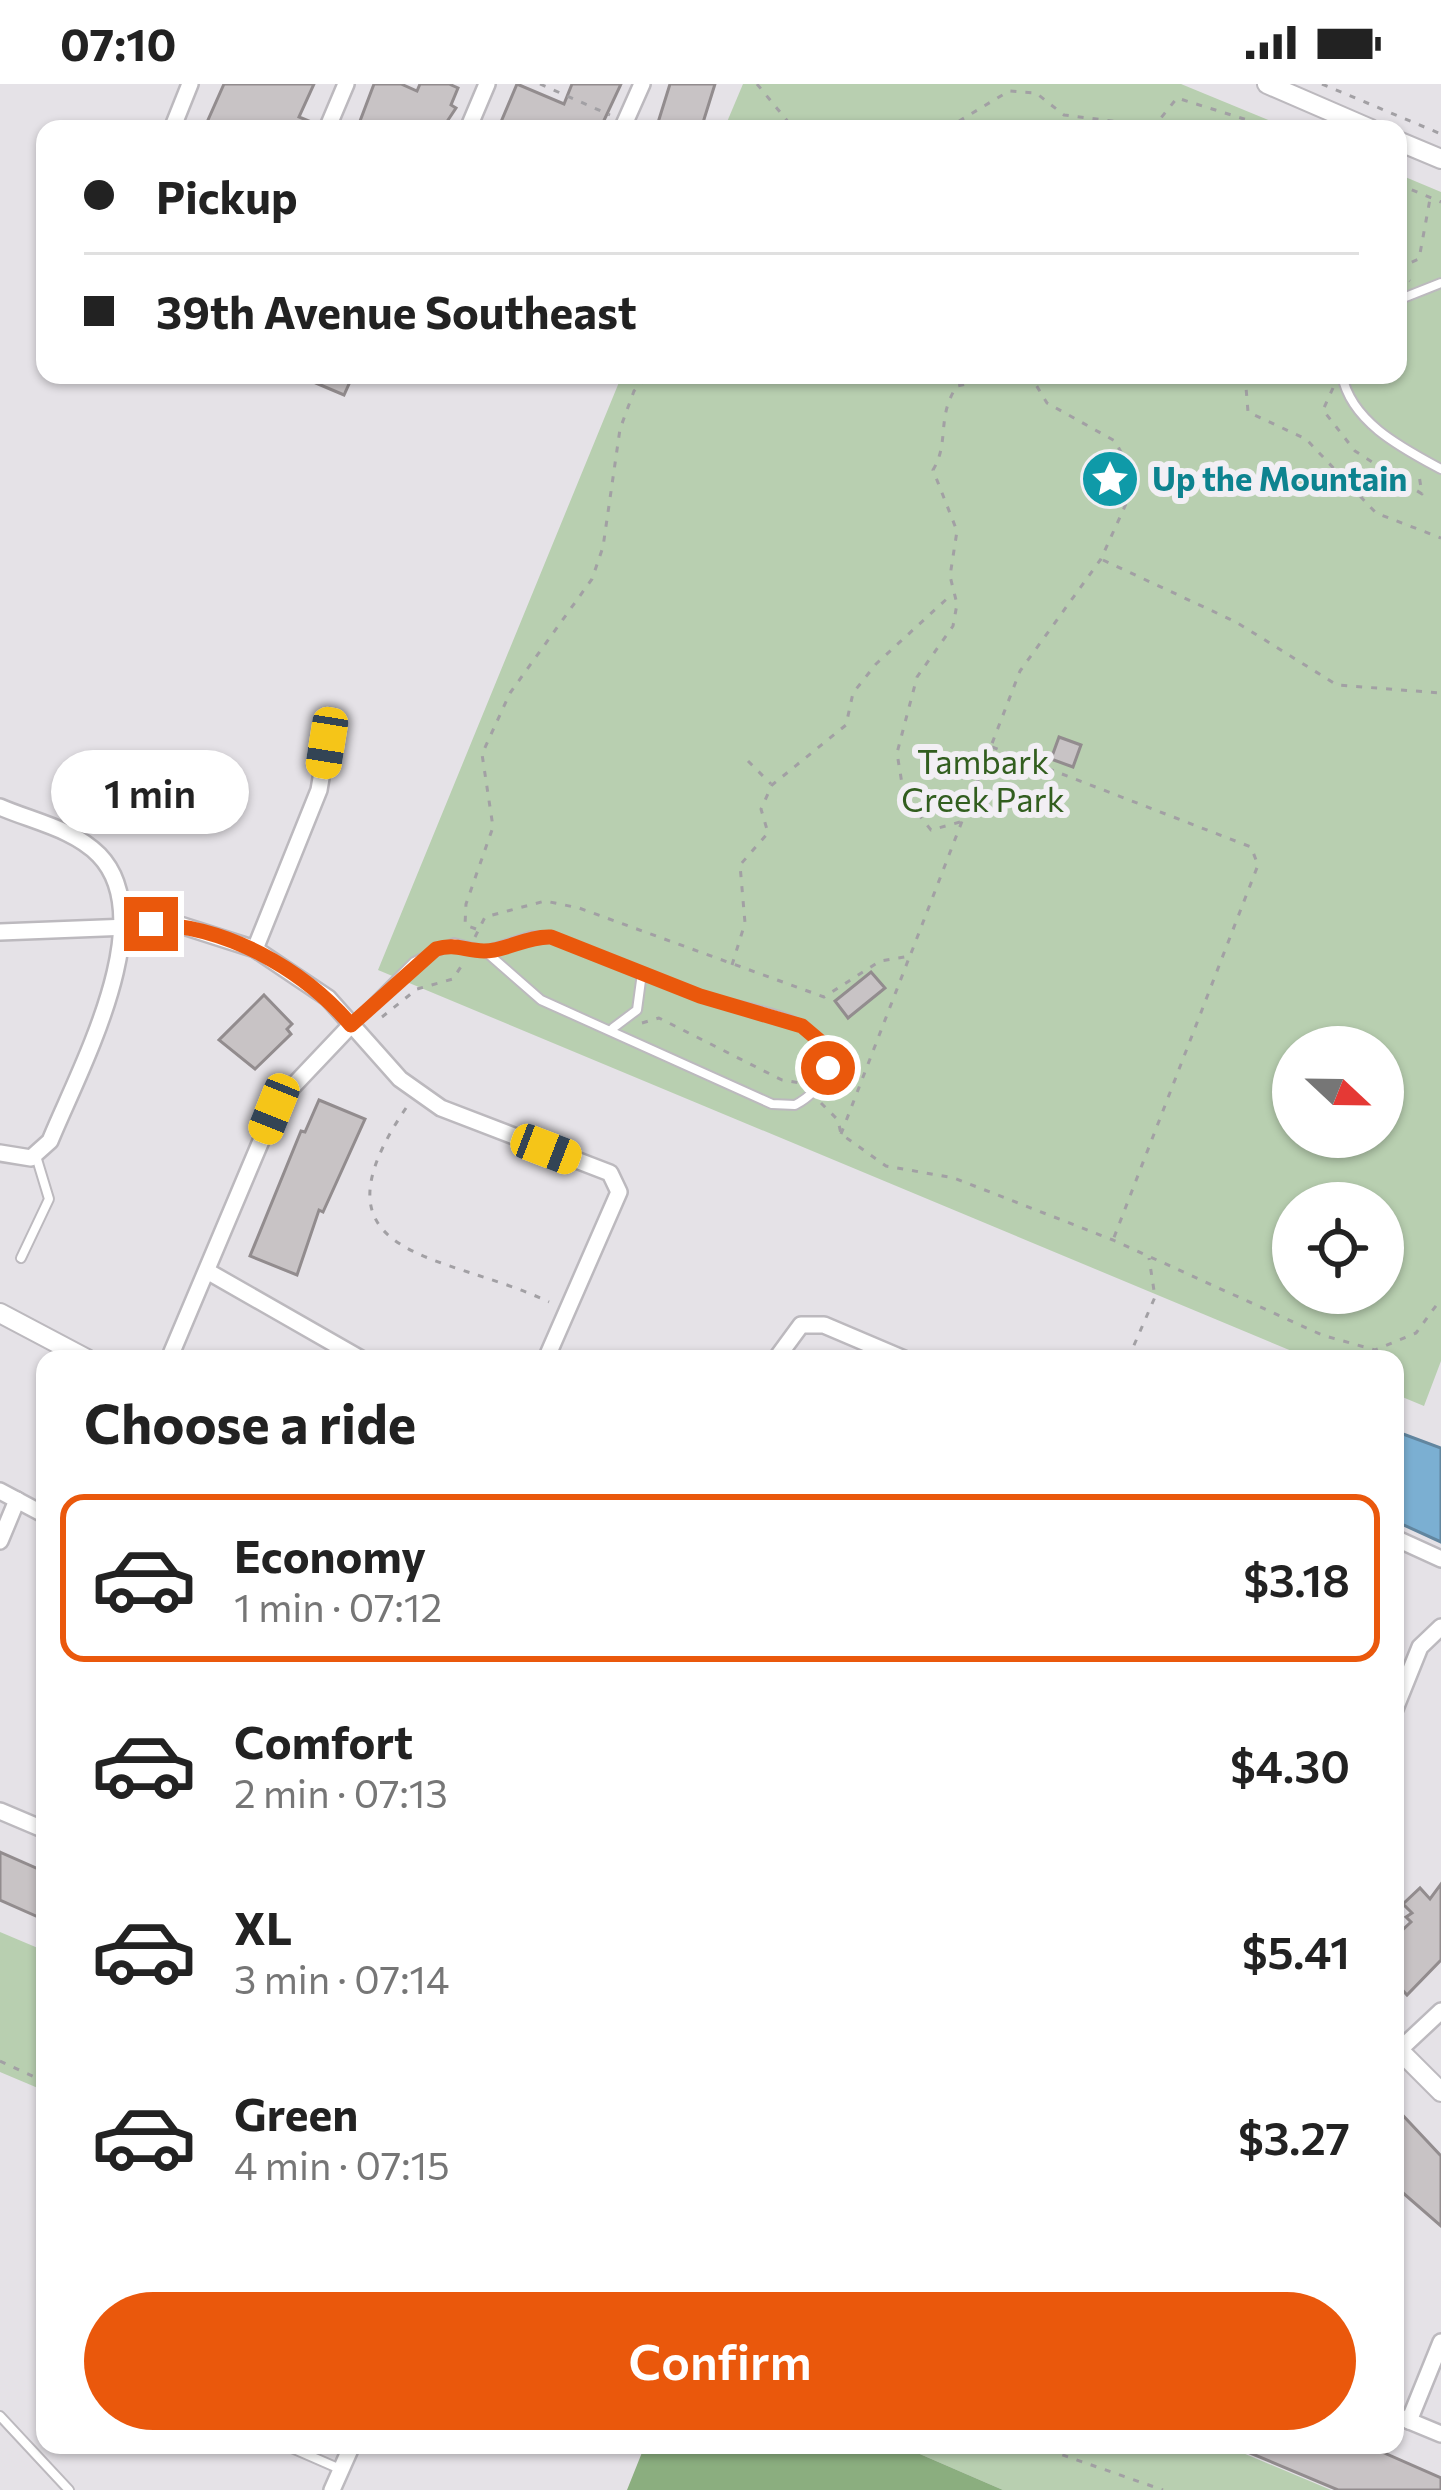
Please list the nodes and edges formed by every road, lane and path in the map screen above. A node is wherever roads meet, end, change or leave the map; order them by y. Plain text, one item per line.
1 (190, 84) edge
2 (346, 84) edge
3 (487, 84) edge
4 (540, 84) edge
5 (642, 84) edge
6 (758, 84) edge
7 (1267, 84) edge
8 (1322, 84) edge
9 (176, 120) edge
10 (331, 120) edge
11 (472, 120) edge
12 (614, 120) edge
13 (626, 120) edge
14 (787, 120) edge
15 (961, 120) edge
16 (1101, 120) edge
17 (1160, 120) edge
18 (1248, 120) edge
19 (1350, 120) edge
20 (1441, 134) edge
21 (1407, 145) edge
22 (1441, 159) edge
23 (1407, 188) edge
24 (1430, 200) junction
25 (1441, 202) edge
26 (1407, 264) edge
27 (1441, 283) edge
28 (1407, 296) edge
29 (641, 384) edge
30 (966, 384) edge
31 (1034, 384) edge
32 (1246, 384) edge
33 (1332, 384) edge
34 (1345, 384) edge
35 (1441, 469) edge
36 (1430, 477) dead end
37 (1441, 538) edge
38 (1101, 559) junction
39 (954, 592) junction
40 (1441, 694) edge
41 (327, 743) dead end
42 (991, 746) junction
43 (748, 761) dead end
44 (772, 785) junction
45 (0, 807) edge
46 (961, 822) junction
47 (122, 924) junction
48 (478, 930) junction
49 (0, 932) edge
50 (471, 947) junction
51 (255, 949) junction
52 (485, 951) junction
53 (910, 956) junction
54 (731, 967) junction
55 (642, 973) junction
56 (368, 1008) junction
57 (628, 1021) junction
58 (351, 1025) junction
59 (611, 1029) junction
60 (417, 1092) junction
61 (813, 1094) junction
62 (841, 1134) junction
63 (0, 1153) edge
64 (33, 1156) junction
65 (1113, 1240) junction
66 (1149, 1256) junction
67 (21, 1258) dead end
68 (207, 1270) junction
69 (1441, 1299) edge
70 (568, 1311) junction
71 (0, 1313) edge
72 (70, 1350) edge
73 (174, 1350) edge
74 (345, 1350) edge
75 (550, 1350) edge
76 (783, 1350) edge
77 (883, 1350) edge
78 (1132, 1350) edge
79 (0, 1491) edge
80 (17, 1500) junction
81 (36, 1510) edge
82 (0, 1541) edge
83 (1404, 1542) edge
84 (1441, 1559) edge
85 (1441, 1627) edge
86 (1404, 1687) edge
87 (0, 1811) edge
88 (36, 1826) edge
89 (1441, 2012) edge
90 (1404, 2043) edge
91 (1404, 2057) edge
92 (0, 2061) edge
93 (36, 2078) edge
94 (1441, 2092) edge
95 (1441, 2342) edge
96 (1404, 2414) edge
97 (0, 2416) edge
98 (1404, 2419) edge
99 (1441, 2434) edge
100 (305, 2454) edge
101 (348, 2454) edge
102 (1060, 2454) edge
103 (341, 2470) junction
104 (69, 2490) edge
105 (332, 2490) edge
106 (1163, 2490) edge

1 - 9 street
2 - 10 street
3 - 11 street
4 - 12 path
5 - 13 street
6 - 14 path
7 - 19 street
8 - 20 path
15 - 16 path
17 - 18 path
21 - 22 street
23 - 24 path
24 - 25 path
24 - 26 path
27 - 28 lane
29 - 48 path
30 - 39 path
31 - 38 path
32 - 37 path
33 - 36 path
34 - 35 lane
38 - 40 path
38 - 42 path
39 - 44 path
39 - 46 path
41 - 51 street
42 - 46 path
42 - 65 path
43 - 44 path
44 - 54 path
45 - 47 street
46 - 53 path
47 - 49 street
47 - 51 street
47 - 64 street
48 - 50 path
48 - 54 path
50 - 52 lane
50 - 56 lane
50 - 56 path
51 - 58 street
52 - 55 lane
52 - 59 lane
53 - 54 path
53 - 62 path
55 - 57 lane
55 - 61 lane
56 - 58 lane
57 - 59 lane
57 - 61 path
58 - 60 street
58 - 68 street
59 - 61 lane
60 - 70 street
60 - 70 path
61 - 62 path
62 - 65 path
63 - 64 street
64 - 67 lane
65 - 66 path
66 - 69 path
66 - 78 path
68 - 73 street
68 - 74 street
70 - 75 street
71 - 72 street
76 - 77 street
79 - 80 street
80 - 81 street
80 - 82 street
83 - 84 street
85 - 86 street
87 - 88 street
89 - 90 street
91 - 94 street
92 - 93 path
95 - 96 street
97 - 104 lane
98 - 99 street
100 - 103 lane
101 - 103 street
102 - 106 path
103 - 105 street

